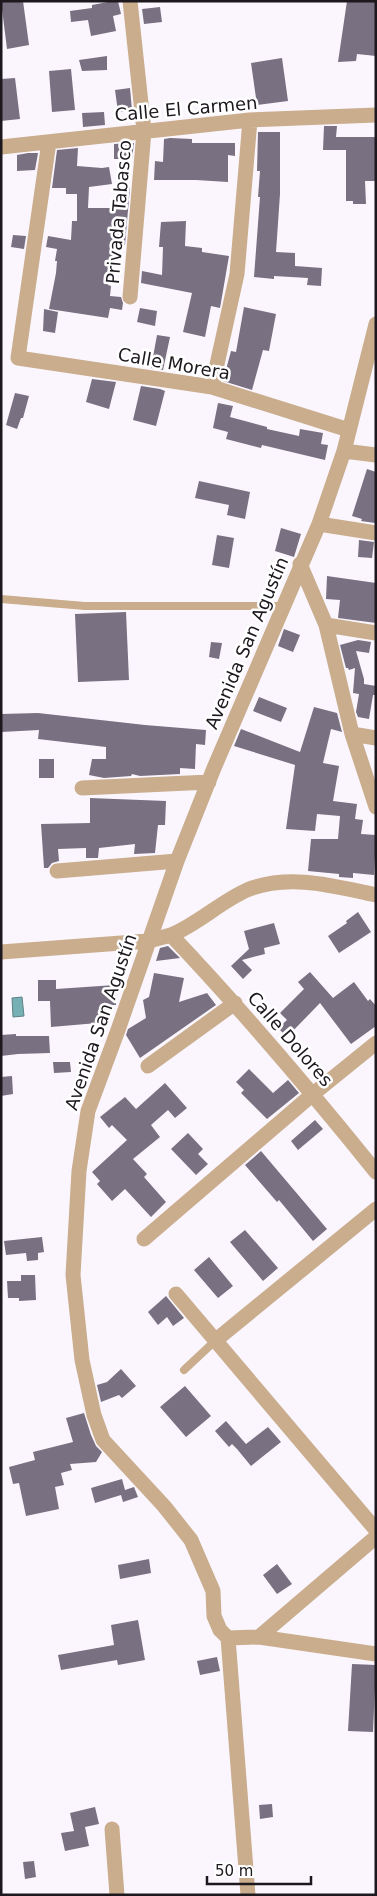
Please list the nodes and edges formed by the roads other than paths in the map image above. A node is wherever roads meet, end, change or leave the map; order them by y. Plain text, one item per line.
1 (130, 1) edge
2 (376, 115) edge
3 (250, 120) junction
4 (144, 131) junction
5 (49, 142) junction
6 (1, 147) edge
7 (130, 297) dead end
8 (376, 324) edge
9 (212, 387) junction
10 (349, 430) junction
11 (344, 452) junction
12 (376, 455) edge
13 (319, 524) junction
14 (376, 533) edge
15 (300, 564) junction
16 (1, 599) edge
17 (283, 606) junction
18 (326, 625) junction
19 (376, 633) edge
20 (352, 734) junction
21 (376, 738) edge
22 (209, 782) junction
23 (82, 788) dead end
24 (376, 807) edge
25 (177, 860) junction
26 (57, 871) dead end
27 (376, 895) edge
28 (171, 934) junction
29 (148, 941) junction
30 (1, 952) edge
31 (235, 1002) junction
32 (376, 1043) edge
33 (148, 1066) dead end
34 (313, 1094) junction
35 (376, 1172) edge
36 (376, 1209) edge
37 (144, 1239) dead end
38 (176, 1294) dead end
39 (216, 1340) junction
40 (184, 1370) dead end
41 (376, 1530) edge
42 (376, 1537) edge
43 (260, 1637) junction
44 (228, 1638) junction
45 (376, 1654) edge
46 (112, 1830) dead end
47 (117, 1895) edge
48 (248, 1895) edge

1 - 4 street, Privada Tabasco
2 - 3 street, Calle El Carmen
3 - 4 street, Calle El Carmen
3 - 9 street
4 - 5 street, Calle El Carmen
4 - 7 street, Privada Tabasco
5 - 6 street, Calle El Carmen
5 - 9 street, Calle Morera
8 - 10 street, Avenida San Agustín
9 - 10 street, Calle Morera
10 - 11 street, Avenida San Agustín
11 - 12 street
11 - 13 street, Avenida San Agustín
13 - 14 street
13 - 15 street, Avenida San Agustín
15 - 17 street, Avenida San Agustín
15 - 18 street
16 - 17 lane
17 - 22 street, Avenida San Agustín
18 - 19 street
18 - 20 street
20 - 21 street
20 - 24 street
22 - 23 street
22 - 25 street, Avenida San Agustín
25 - 26 street
25 - 29 street, Avenida San Agustín
27 - 28 street
28 - 29 street
28 - 31 street, Calle Dolores
29 - 30 street
29 - 44 street, Avenida San Agustín
31 - 33 street
31 - 34 street, Calle Dolores
32 - 34 street
34 - 35 street, Calle Dolores
34 - 37 street
36 - 39 street
38 - 39 street
39 - 40 lane
39 - 41 street
42 - 43 street
43 - 44 street
43 - 45 street
44 - 48 street
46 - 47 street

